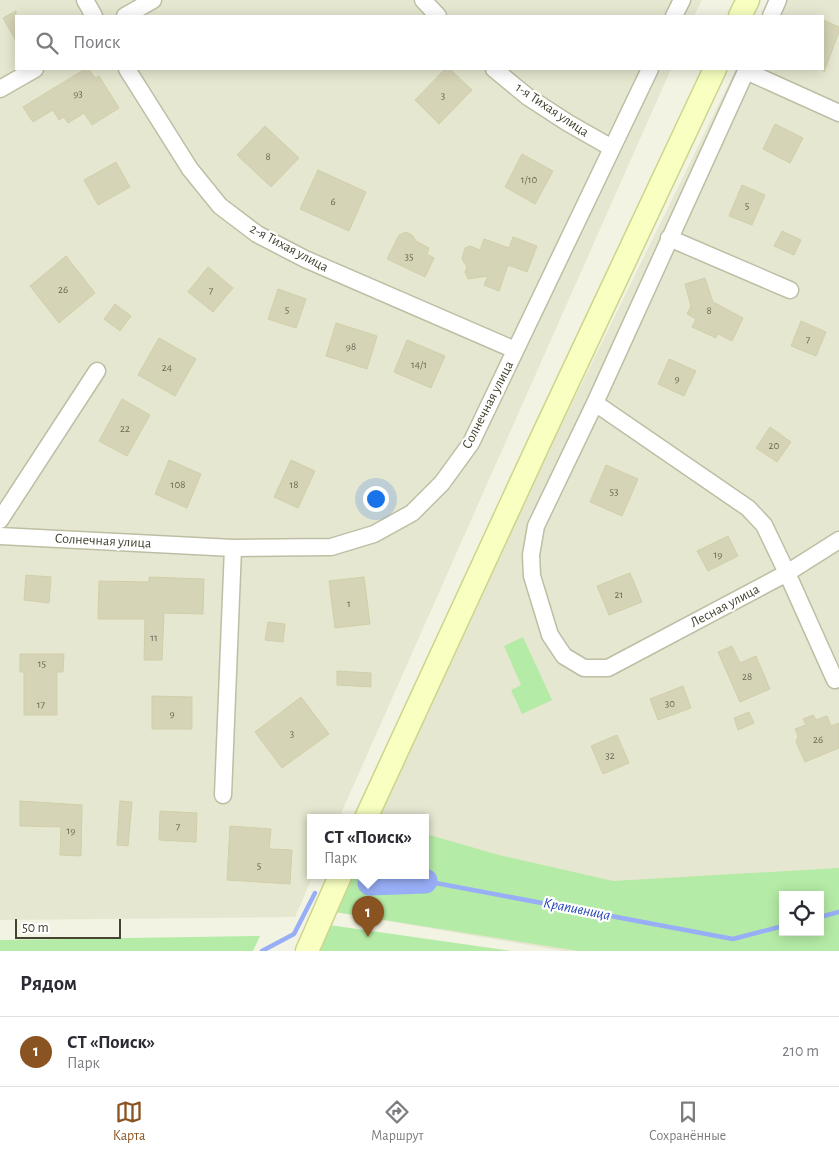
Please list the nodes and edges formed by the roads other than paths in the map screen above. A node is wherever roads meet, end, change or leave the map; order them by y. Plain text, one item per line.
1 (85, 0) edge
2 (153, 0) edge
3 (424, 0) edge
4 (682, 0) edge
5 (748, 0) edge
6 (778, 0) edge
7 (93, 15) edge
8 (127, 15) edge
9 (437, 15) edge
10 (674, 15) edge
11 (740, 15) edge
12 (771, 15) edge
13 (33, 70) edge
14 (128, 70) edge
15 (495, 70) edge
16 (650, 70) edge
17 (715, 70) edge
18 (746, 70) edge
19 (0, 89) edge
20 (839, 113) edge
21 (612, 148) junction
22 (669, 238) junction
23 (790, 290) dead end
24 (515, 350) junction
25 (97, 371) dead end
26 (594, 403) junction
27 (0, 520) edge
28 (0, 536) edge
29 (839, 540) edge
30 (233, 548) junction
31 (787, 573) junction
32 (835, 680) dead end
33 (224, 795) dead end
34 (368, 814) edge
35 (339, 879) edge
36 (307, 951) edge

1 - 7 street
2 - 8 street
3 - 9 street
4 - 10 street
5 - 11 street
6 - 12 street
13 - 19 street
14 - 24 street, 2-я Тихая улица
15 - 21 street, 1-я Тихая улица
16 - 21 street, Солнечная улица
17 - 34 street
18 - 20 street
18 - 22 street
21 - 24 street, Солнечная улица
22 - 23 street
22 - 26 street
24 - 30 street, Солнечная улица
25 - 27 street
26 - 31 street
26 - 31 street, Лесная улица
28 - 30 street, Солнечная улица
29 - 31 street, Лесная улица
30 - 33 street
31 - 32 street
35 - 36 street

